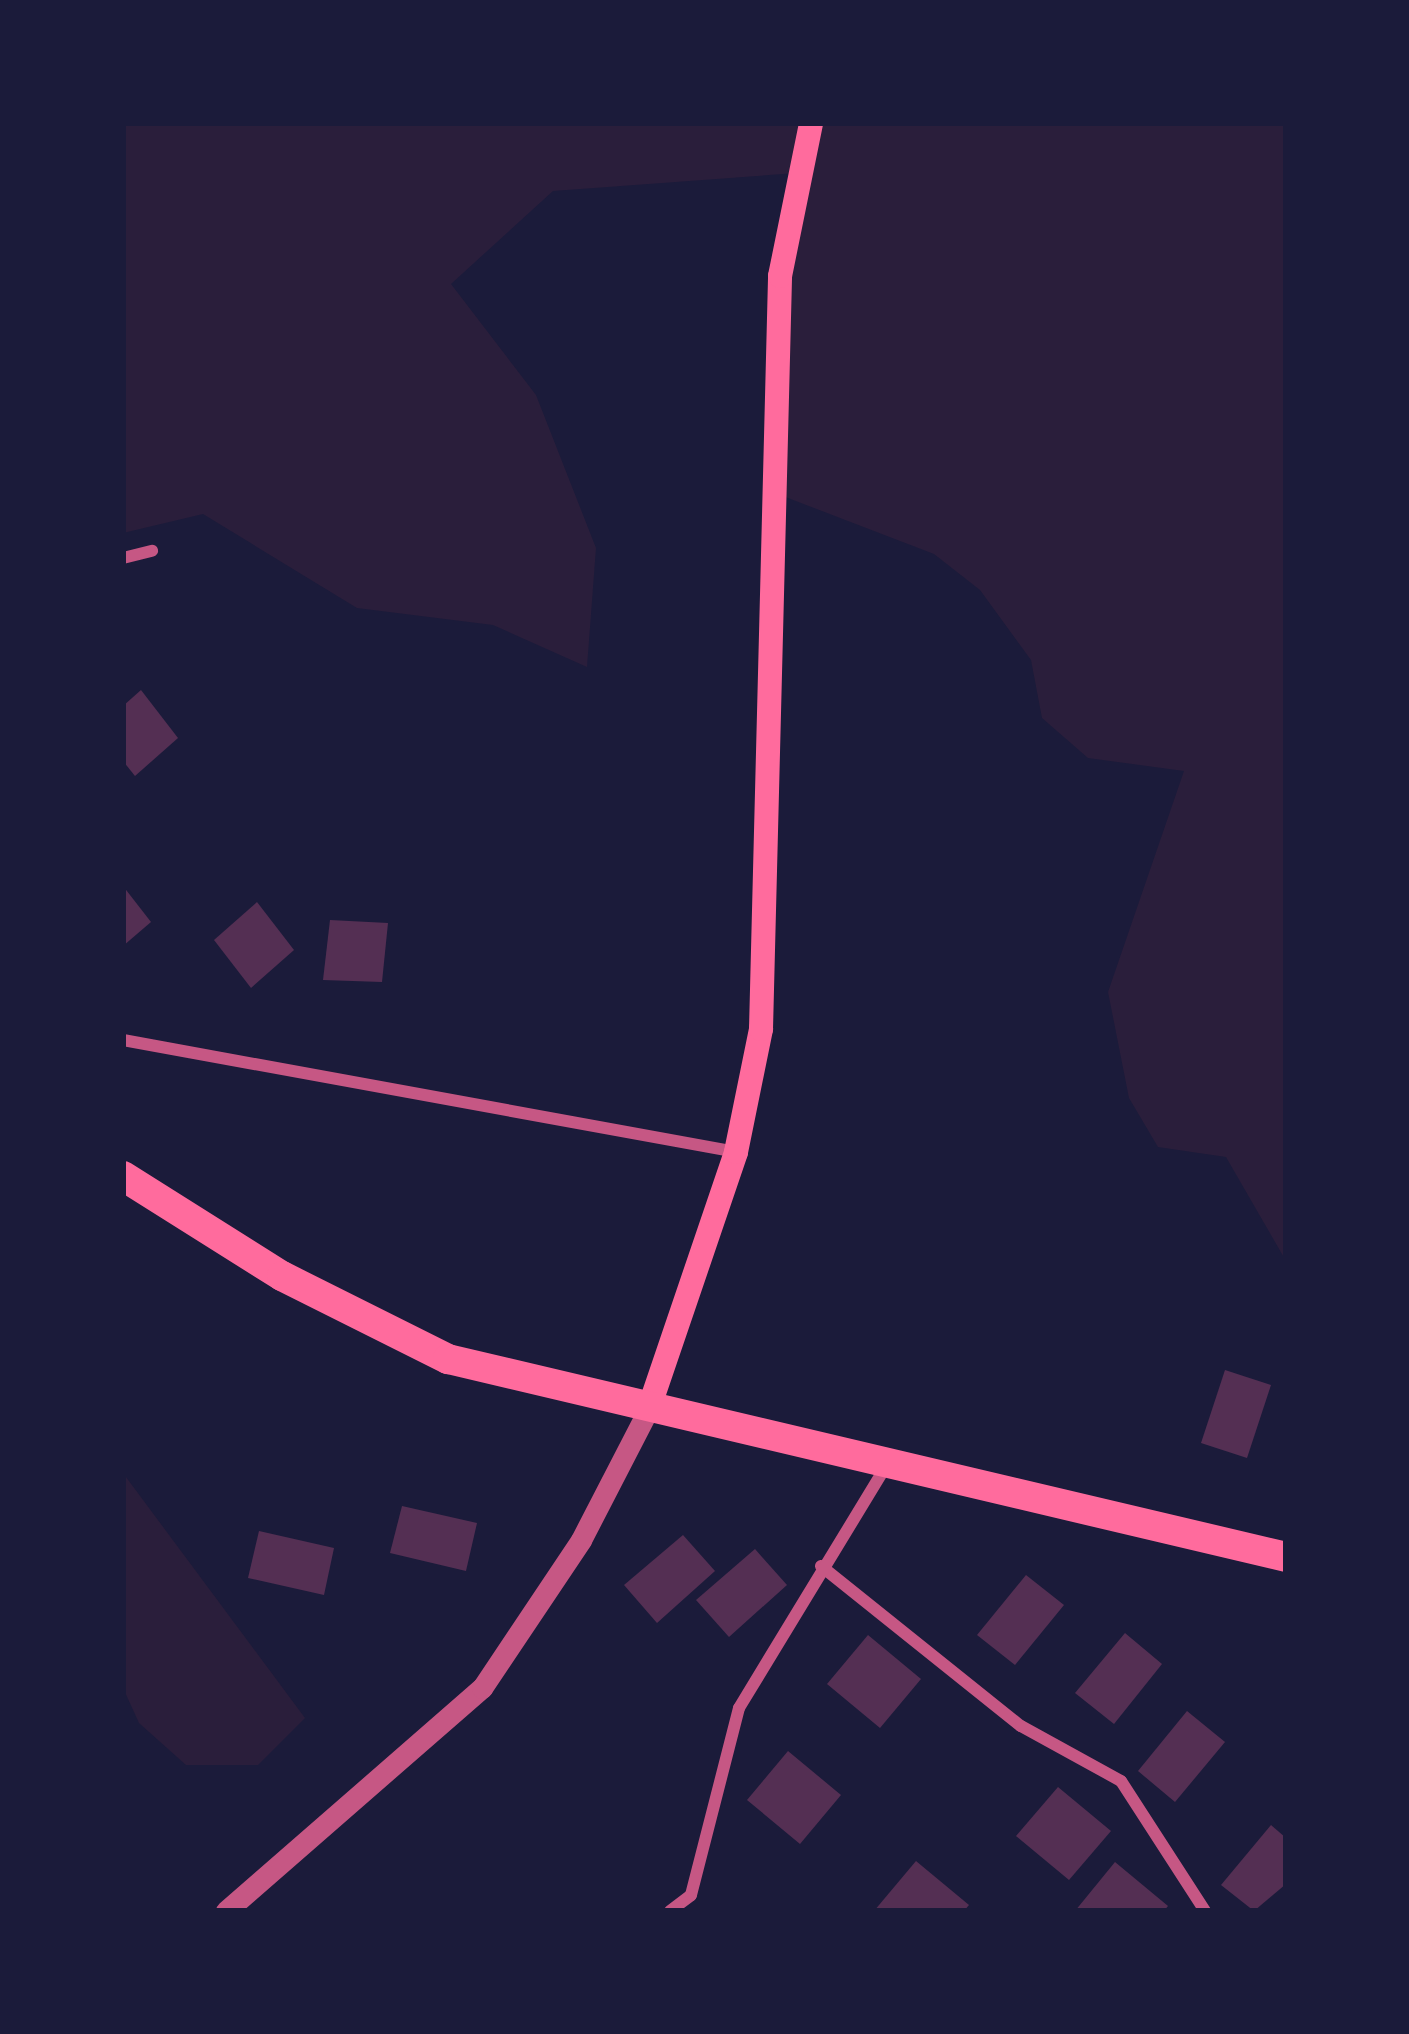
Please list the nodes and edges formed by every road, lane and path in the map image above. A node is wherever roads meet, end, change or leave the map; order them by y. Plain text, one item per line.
1 (811, 123) edge
2 (152, 550) dead end
3 (123, 558) edge
4 (123, 1040) edge
5 (736, 1151) junction
6 (123, 1176) edge
7 (649, 1408) junction
8 (886, 1465) junction
9 (1286, 1557) edge
10 (821, 1566) junction
11 (226, 1911) edge
12 (670, 1911) edge
13 (1205, 1911) edge

1 - 5 main road
2 - 3 street
4 - 5 street
5 - 7 main road
6 - 7 main road
7 - 8 main road
7 - 11 street
8 - 9 main road
8 - 10 street
10 - 12 street
10 - 13 street

